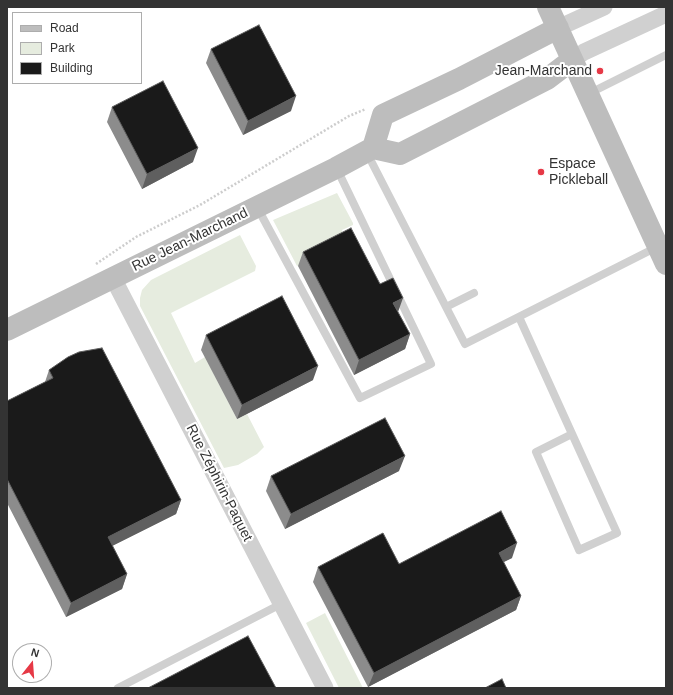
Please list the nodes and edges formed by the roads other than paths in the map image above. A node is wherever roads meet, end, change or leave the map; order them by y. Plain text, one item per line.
1 (548, 7) edge
2 (604, 7) edge
3 (666, 14) edge
4 (558, 28) junction
5 (666, 55) edge
6 (572, 60) junction
7 (588, 94) junction
8 (370, 150) junction
9 (336, 168) junction
10 (257, 207) junction
11 (662, 255) edge
12 (113, 278) junction
13 (474, 292) dead end
14 (446, 307) junction
15 (519, 317) junction
16 (7, 330) edge
17 (572, 434) junction
18 (281, 604) junction
19 (118, 688) edge
20 (325, 688) edge

1 - 4 street
2 - 4 street
3 - 6 street
4 - 6 street
4 - 8 street
5 - 7 lane
6 - 7 street
6 - 8 street
7 - 11 street
8 - 9 street, Rue Jean-Marchand
8 - 14 lane
9 - 10 street, Rue Jean-Marchand
9 - 10 lane
10 - 12 street, Rue Jean-Marchand
11 - 15 lane
12 - 16 street, Rue Jean-Marchand
12 - 18 street, Rue Zéphirin-Paquet
13 - 14 lane
14 - 15 lane
15 - 17 lane
17 - 17 lane
18 - 19 lane
18 - 20 street, Rue Zéphirin-Paquet

